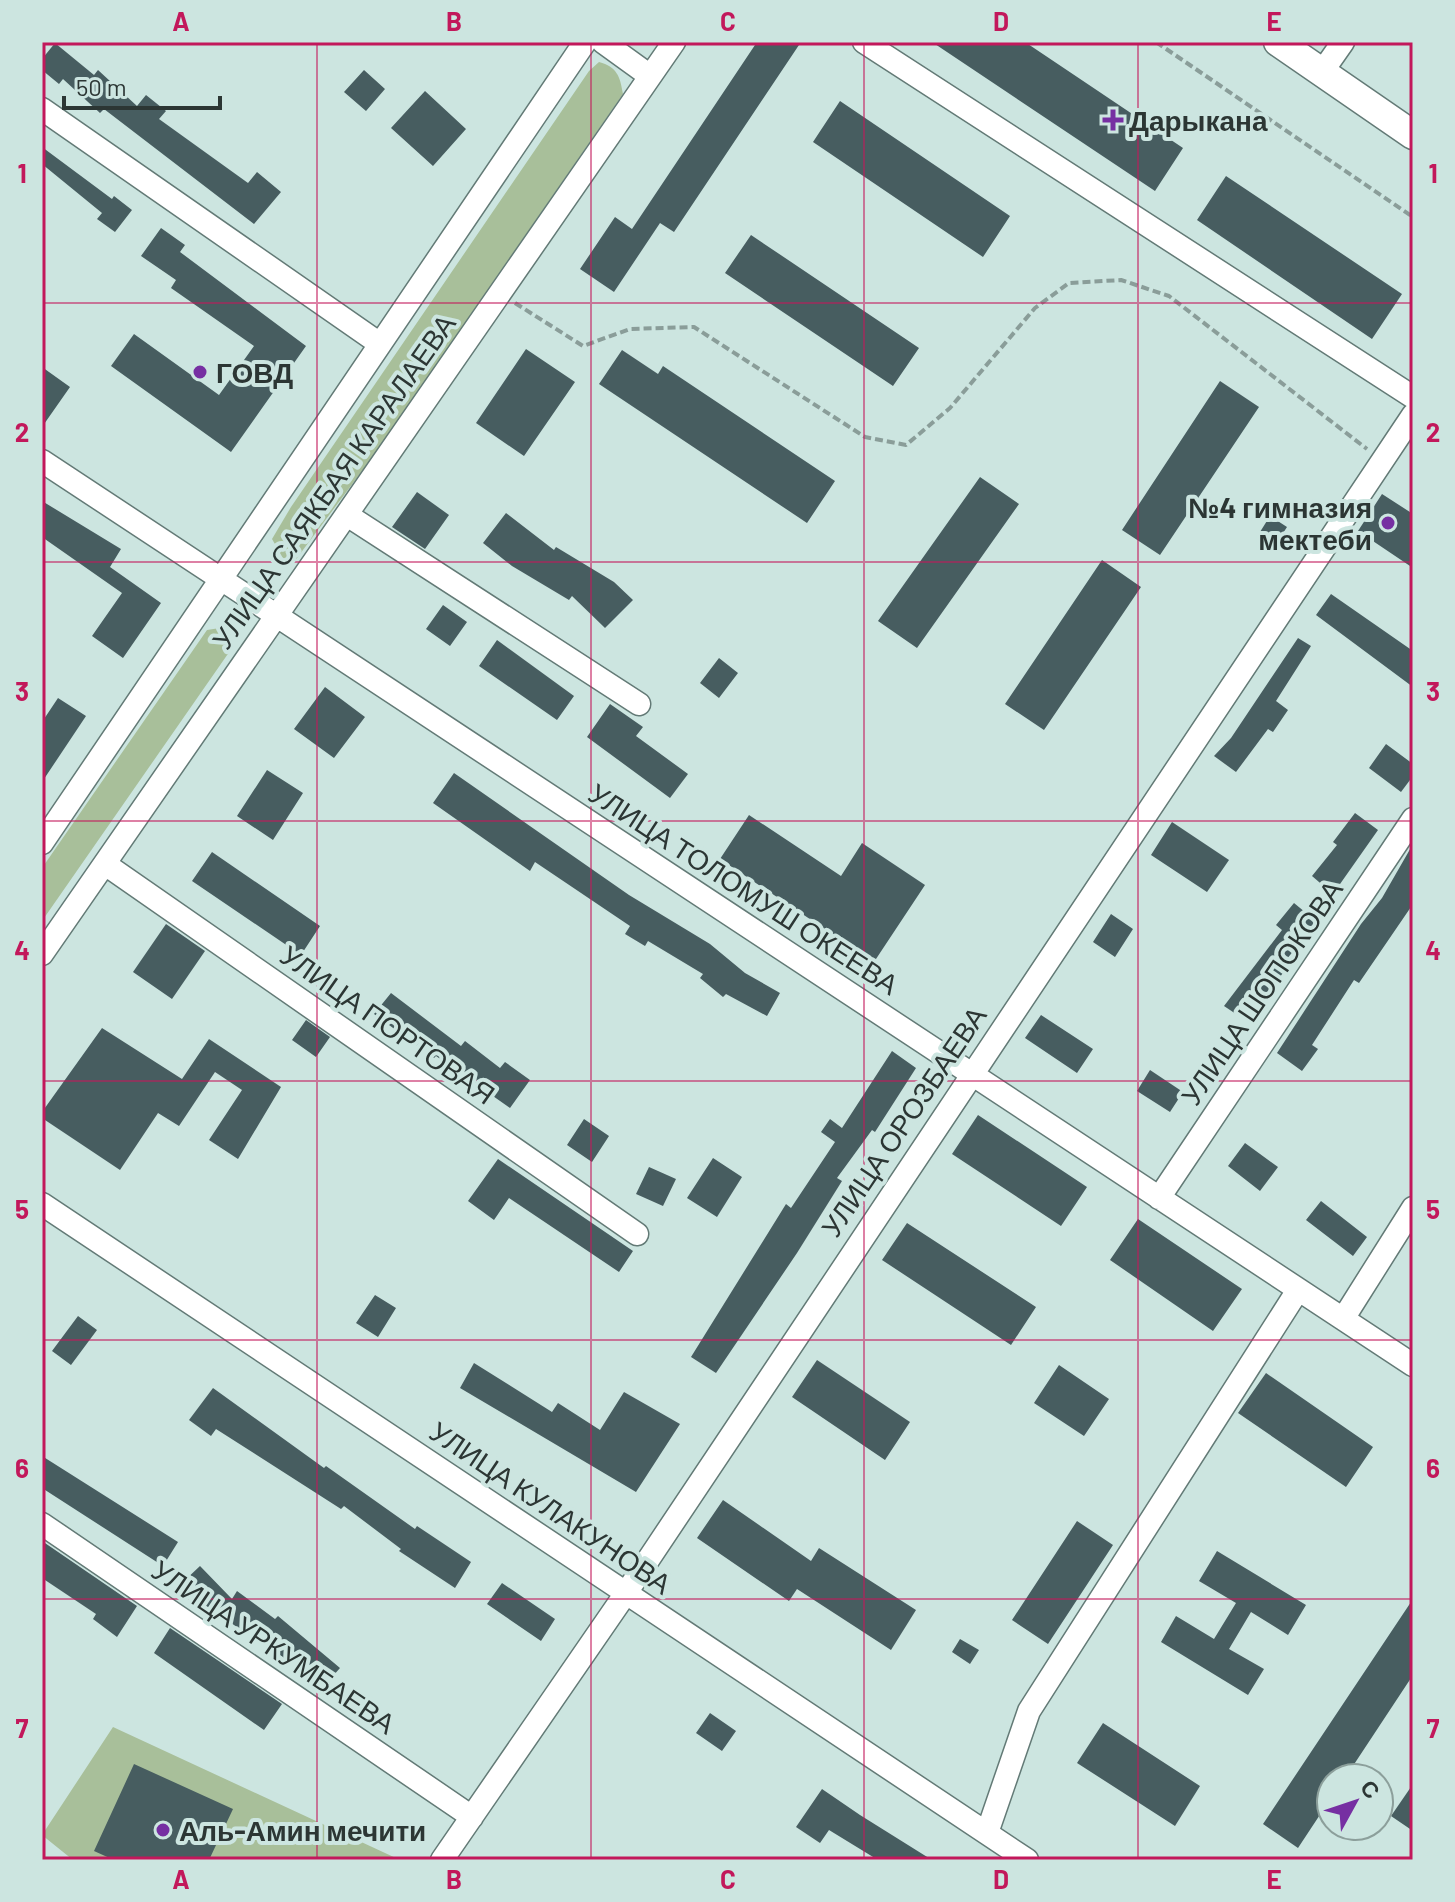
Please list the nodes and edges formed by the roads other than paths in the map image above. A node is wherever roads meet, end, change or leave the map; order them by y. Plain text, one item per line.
1 (585, 42) edge
2 (603, 42) edge
3 (674, 42) edge
4 (864, 42) edge
5 (1278, 42) edge
6 (1343, 42) edge
7 (1322, 72) junction
8 (650, 76) junction
9 (42, 109) edge
10 (1413, 135) edge
11 (380, 344) junction
12 (1413, 397) edge
13 (1413, 415) edge
14 (42, 461) edge
15 (347, 515) junction
16 (221, 579) junction
17 (276, 616) junction
18 (639, 704) dead end
19 (42, 802) edge
20 (61, 815) junction
21 (1413, 819) edge
22 (42, 843) edge
23 (105, 864) junction
24 (42, 954) edge
25 (971, 1074) junction
26 (1159, 1198) junction
27 (42, 1204) edge
28 (1413, 1208) edge
29 (637, 1234) dead end
30 (1298, 1290) junction
31 (1343, 1319) junction
32 (1413, 1365) edge
33 (42, 1524) edge
34 (626, 1593) junction
35 (472, 1817) junction
36 (987, 1833) junction
37 (442, 1860) edge
38 (1027, 1860) edge

1 - 11 street, УЛИЦА САЯКБАЯ КАРАЛАЕВА
2 - 8 street
3 - 8 street, УЛИЦА САЯКБАЯ КАРАЛАЕВА
4 - 12 street
5 - 7 main road
6 - 7 street
7 - 10 main road
8 - 15 street, УЛИЦА САЯКБАЯ КАРАЛАЕВА
9 - 11 street
11 - 16 street, УЛИЦА САЯКБАЯ КАРАЛАЕВА
13 - 25 street, УЛИЦА ОРОЗБАЕВА
14 - 16 street, УЛИЦА ТОЛОМУШ ОКЕЕВА
15 - 17 street, УЛИЦА САЯКБАЯ КАРАЛАЕВА
15 - 18 street
16 - 17 street, УЛИЦА ТОЛОМУШ ОКЕЕВА
16 - 20 street, УЛИЦА САЯКБАЯ КАРАЛАЕВА
17 - 23 street, УЛИЦА САЯКБАЯ КАРАЛАЕВА
17 - 25 street, УЛИЦА ТОЛОМУШ ОКЕЕВА
19 - 20 street
20 - 22 street, УЛИЦА САЯКБАЯ КАРАЛАЕВА
21 - 26 street, УЛИЦА ШОПОКОВА
23 - 24 street, УЛИЦА САЯКБАЯ КАРАЛАЕВА
23 - 29 street, УЛИЦА ПОРТОВАЯ
25 - 26 street, УЛИЦА ТОЛОМУШ ОКЕЕВА
25 - 34 street, УЛИЦА ОРОЗБАЕВА
26 - 30 street, УЛИЦА ТОЛОМУШ ОКЕЕВА
27 - 34 street, УЛИЦА КУЛАКУНОВА
28 - 31 street
30 - 31 street, УЛИЦА ТОЛОМУШ ОКЕЕВА
30 - 36 street
31 - 32 street, УЛИЦА ТОЛОМУШ ОКЕЕВА
33 - 35 street, УЛИЦА УРКУМБАЕВА
34 - 35 street, УЛИЦА ОРОЗБАЕВА
34 - 36 street, УЛИЦА КУЛАКУНОВА
35 - 37 street, УЛИЦА ОРОЗБАЕВА
36 - 38 street, УЛИЦА КУЛАКУНОВА

